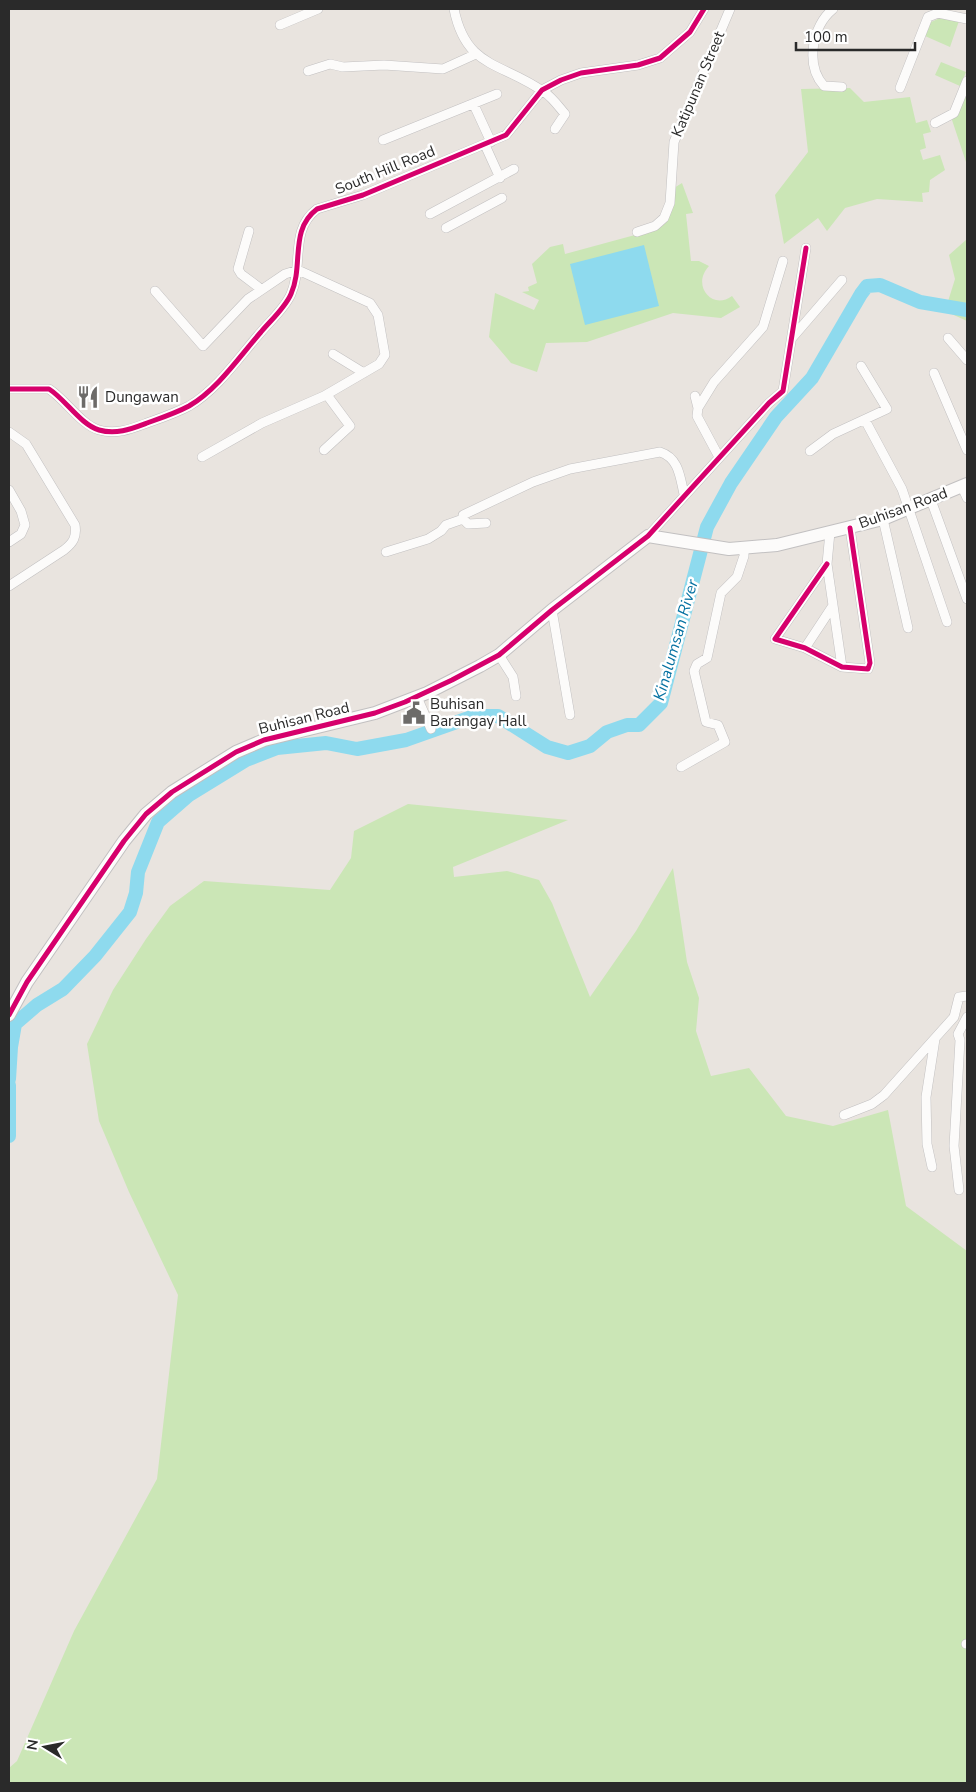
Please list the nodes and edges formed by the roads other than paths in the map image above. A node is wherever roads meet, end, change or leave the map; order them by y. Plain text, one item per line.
1 (318, 9) edge
2 (454, 9) edge
3 (704, 9) edge
4 (730, 9) edge
5 (833, 9) edge
6 (967, 20) edge
7 (280, 25) dead end
8 (476, 54) junction
9 (308, 71) dead end
10 (967, 81) edge
11 (842, 87) dead end
12 (900, 88) dead end
13 (542, 90) junction
14 (497, 94) dead end
15 (474, 105) junction
16 (935, 123) dead end
17 (555, 129) dead end
18 (383, 140) dead end
19 (488, 144) junction
20 (514, 169) dead end
21 (500, 178) junction
22 (475, 191) junction
23 (502, 198) dead end
24 (483, 207) junction
25 (430, 214) dead end
26 (446, 228) dead end
27 (249, 231) dead end
28 (637, 232) dead end
29 (806, 248) dead end
30 (782, 261) dead end
31 (298, 270) junction
32 (842, 280) dead end
33 (261, 289) junction
34 (155, 291) dead end
35 (792, 338) junction
36 (948, 338) dead end
37 (333, 354) dead end
38 (967, 360) edge
39 (861, 366) dead end
40 (364, 373) junction
41 (934, 373) dead end
42 (9, 389) edge
43 (326, 395) junction
44 (695, 396) dead end
45 (698, 408) junction
46 (865, 420) junction
47 (9, 432) edge
48 (324, 450) dead end
49 (967, 450) edge
50 (810, 451) dead end
51 (202, 456) dead end
52 (719, 457) junction
53 (965, 489) edge
54 (9, 490) edge
55 (684, 494) junction
56 (931, 500) junction
57 (910, 509) junction
58 (463, 519) junction
59 (884, 519) junction
60 (486, 522) dead end
61 (850, 528) junction
62 (830, 532) junction
63 (648, 536) junction
64 (9, 542) edge
65 (744, 550) junction
66 (386, 552) dead end
67 (827, 564) junction
68 (9, 586) edge
69 (967, 599) edge
70 (832, 607) junction
71 (552, 610) junction
72 (947, 622) dead end
73 (908, 628) dead end
74 (806, 648) junction
75 (499, 654) junction
76 (842, 667) junction
77 (516, 696) dead end
78 (417, 697) junction
79 (570, 715) dead end
80 (431, 729) dead end
81 (681, 767) dead end
82 (967, 996) edge
83 (9, 1015) edge
84 (967, 1017) edge
85 (935, 1038) junction
86 (964, 1039) edge
87 (844, 1115) dead end
88 (932, 1168) dead end
89 (959, 1190) dead end

1 - 7 street
2 - 8 street
3 - 13 street, South Hill Road
4 - 28 street, Katipunan Street
5 - 11 street
6 - 12 street
8 - 9 street
8 - 13 street
10 - 16 street
13 - 17 street
13 - 19 street, South Hill Road
14 - 15 street
15 - 18 street
15 - 19 street
19 - 21 street
19 - 31 street, South Hill Road
20 - 21 street
21 - 22 street
22 - 24 street
22 - 25 street
23 - 24 street
24 - 26 street
27 - 33 street
29 - 35 street
30 - 45 street
31 - 33 street
31 - 40 street
31 - 42 street, South Hill Road
32 - 35 street
33 - 34 street
35 - 52 street
36 - 38 street
37 - 40 street
39 - 46 street
40 - 43 street
41 - 49 street
43 - 48 street
43 - 51 street
44 - 45 street
45 - 52 street
46 - 50 street
46 - 57 street
47 - 68 street
52 - 55 street
53 - 56 street, Buhisan Road
54 - 64 street
55 - 58 street
55 - 63 street
56 - 57 street, Buhisan Road
56 - 69 street
57 - 59 street, Buhisan Road
57 - 72 street
58 - 60 street
58 - 66 street
59 - 61 street, Buhisan Road
59 - 73 street
61 - 62 street, Buhisan Road
61 - 76 street
62 - 65 street, Buhisan Road
62 - 67 street
63 - 65 street, Buhisan Road
63 - 71 street, Buhisan Road
65 - 81 street
67 - 70 street
67 - 74 street
70 - 74 street
70 - 76 street
71 - 75 street, Buhisan Road
71 - 79 street
74 - 76 street
75 - 77 street
75 - 78 street, Buhisan Road
78 - 80 street
78 - 83 street, Buhisan Road
82 - 85 street
84 - 86 street
85 - 87 street
85 - 88 street
86 - 89 street

